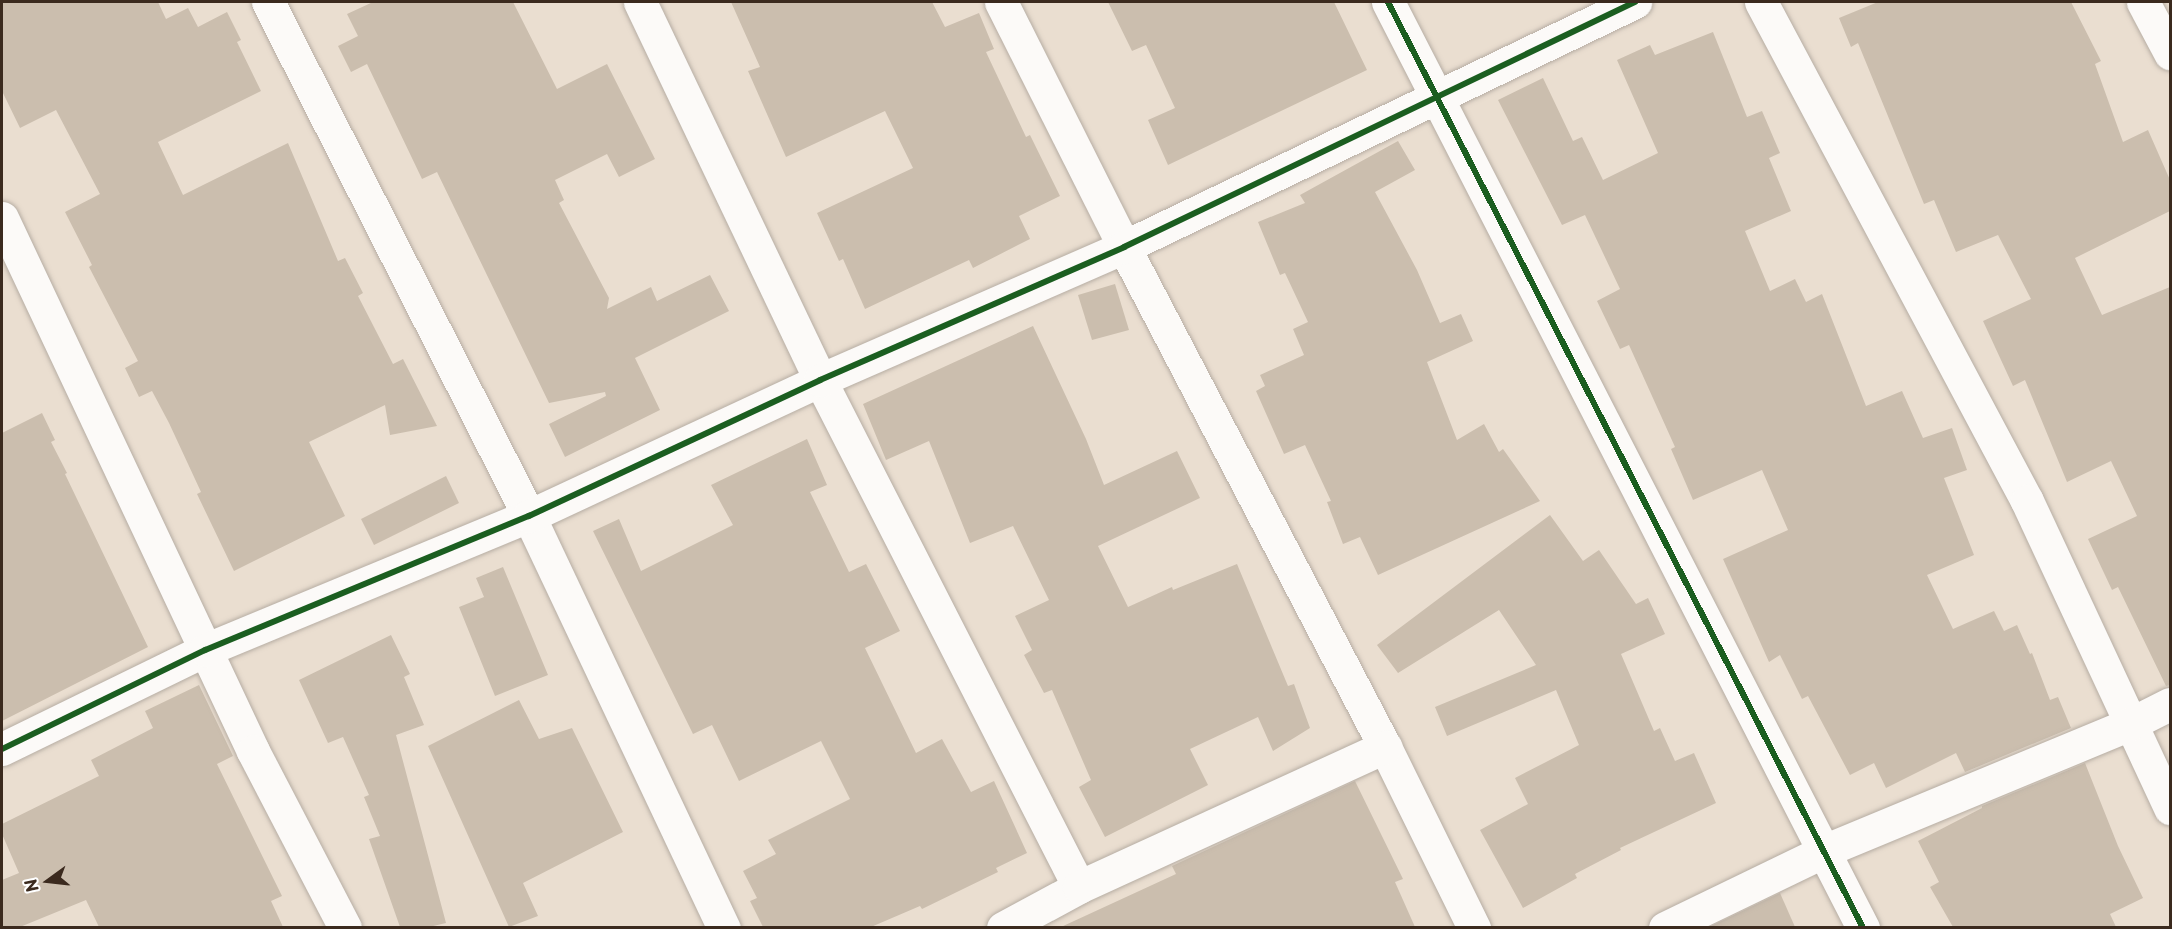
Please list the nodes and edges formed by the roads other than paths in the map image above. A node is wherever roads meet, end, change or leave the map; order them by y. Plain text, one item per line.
1 (268, 2) edge
2 (640, 2) edge
3 (1001, 2) edge
4 (1388, 2) edge
5 (1635, 2) edge
6 (1761, 2) edge
7 (2143, 2) edge
8 (2170, 53) edge
9 (1436, 98) junction
10 (2, 218) edge
11 (1124, 247) junction
12 (820, 380) junction
13 (529, 516) junction
14 (205, 650) junction
15 (2170, 704) edge
16 (2130, 724) junction
17 (1386, 747) junction
18 (2, 749) edge
19 (2170, 808) edge
20 (1826, 850) junction
21 (1078, 887) junction
22 (345, 927) edge
23 (724, 927) edge
24 (1003, 927) edge
25 (1474, 927) edge
26 (1665, 927) edge
27 (1863, 927) edge

1 - 13 street
2 - 12 street
3 - 11 street
4 - 9 street
5 - 9 street
6 - 16 street
7 - 8 street
9 - 11 street
9 - 20 street
10 - 14 street
11 - 12 street
11 - 17 street
12 - 13 street
12 - 21 street
13 - 14 street
13 - 23 street
14 - 18 street
14 - 22 street
15 - 16 street
16 - 19 street
16 - 20 street
17 - 21 street
17 - 25 street
20 - 26 street
20 - 27 street
21 - 24 street

